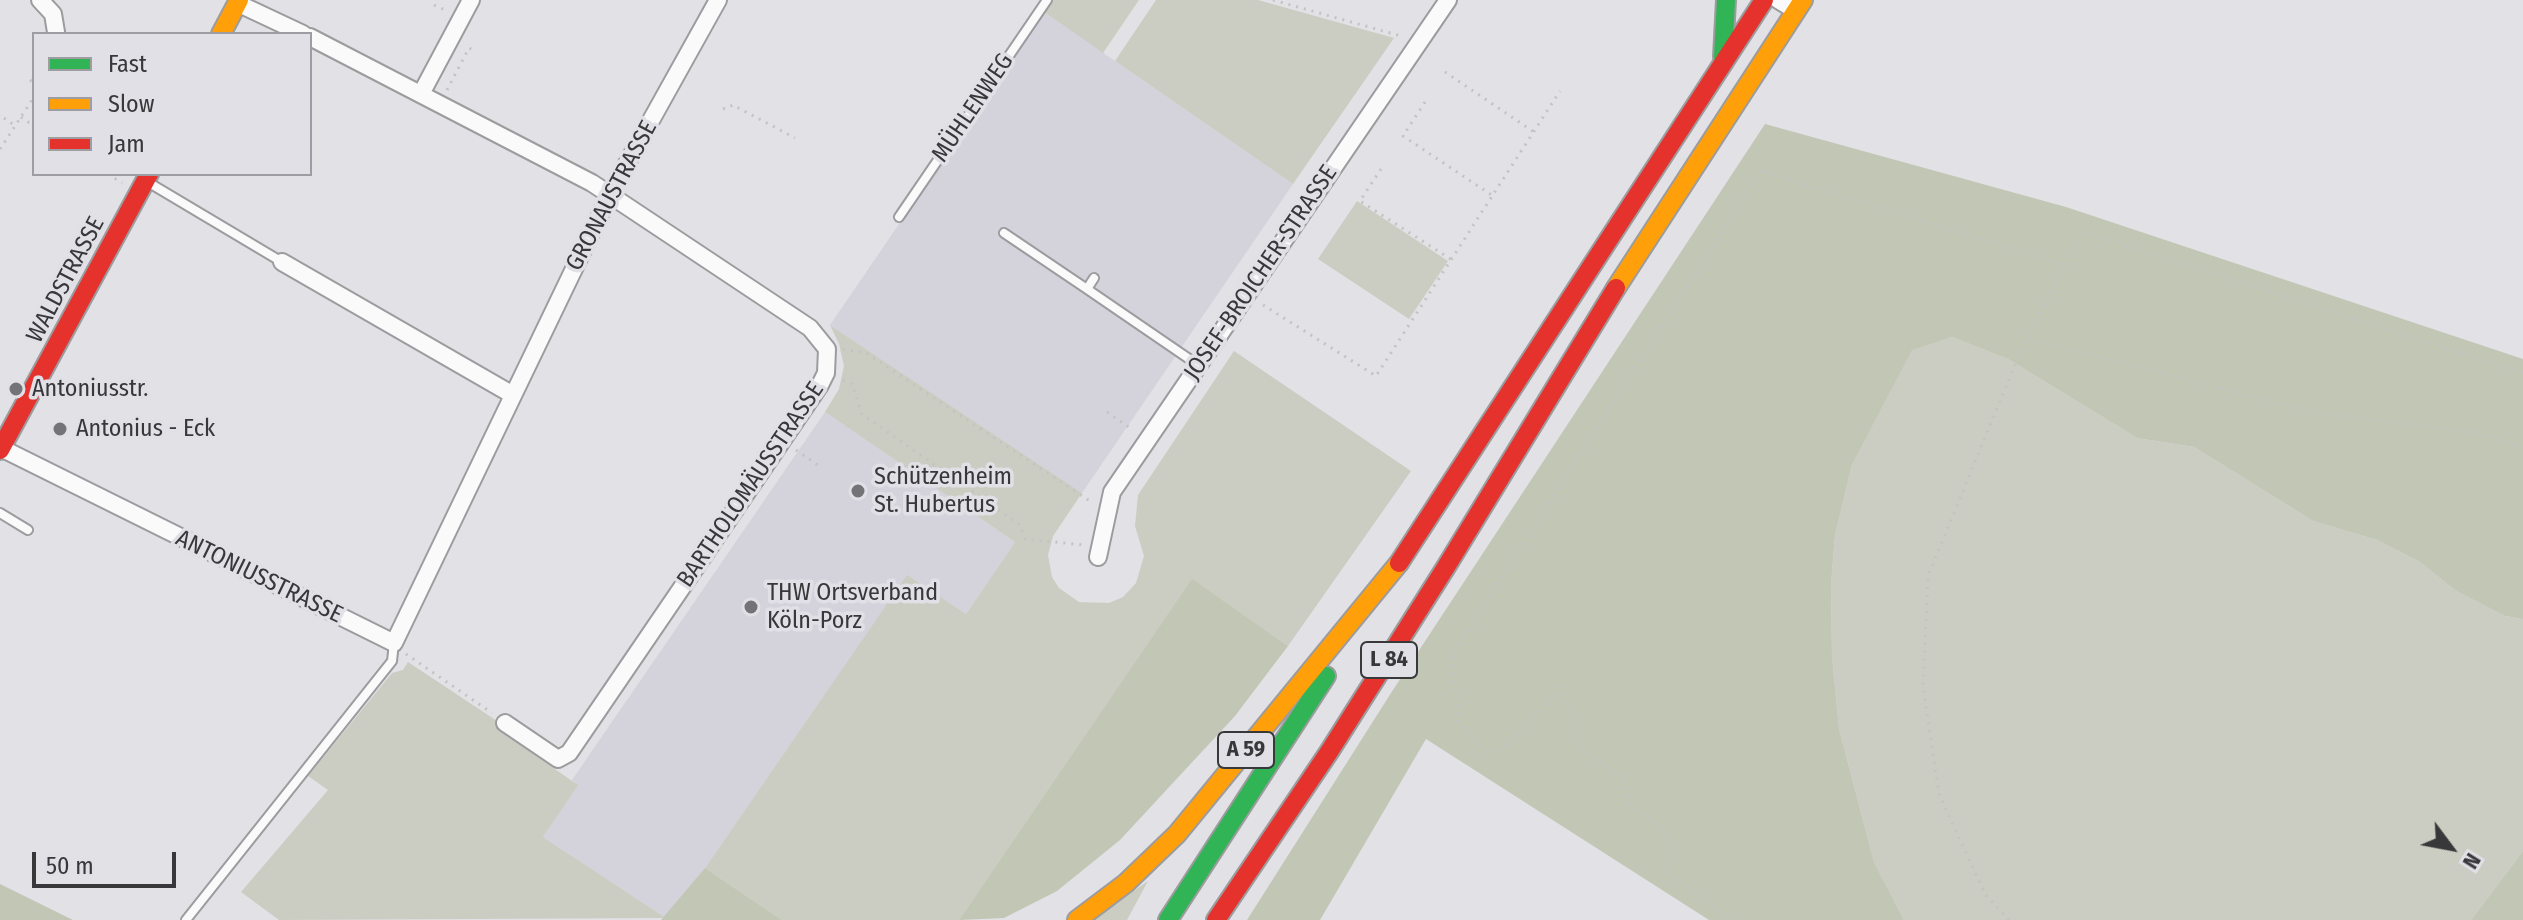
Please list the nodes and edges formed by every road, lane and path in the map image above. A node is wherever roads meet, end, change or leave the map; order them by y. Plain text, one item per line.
1 (40, 0) edge
2 (471, 0) edge
3 (718, 0) edge
4 (1047, 0) edge
5 (1273, 0) edge
6 (1448, 0) edge
7 (1726, 0) edge
8 (1764, 0) edge
9 (1778, 0) edge
10 (238, 1) edge
11 (1799, 5) edge
12 (56, 32) edge
13 (222, 32) edge
14 (299, 32) edge
15 (312, 38) edge
16 (1420, 41) junction
17 (473, 50) dead end
18 (1721, 66) junction
19 (1445, 72) dead end
20 (1560, 91) dead end
21 (421, 94) junction
22 (32, 100) edge
23 (1425, 102) dead end
24 (439, 104) junction
25 (723, 109) dead end
26 (21, 117) junction
27 (4, 118) dead end
28 (32, 125) edge
29 (15, 126) junction
30 (1534, 132) junction
31 (795, 138) dead end
32 (0, 149) edge
33 (1381, 169) dead end
34 (147, 177) edge
35 (610, 194) junction
36 (1493, 196) junction
37 (899, 217) dead end
38 (1004, 233) dead end
39 (1452, 260) junction
40 (282, 262) joint
41 (2066, 265) junction
42 (1094, 278) dead end
43 (1087, 289) junction
44 (1246, 294) junction
45 (2026, 338) junction
46 (828, 351) junction
47 (1198, 365) junction
48 (826, 373) junction
49 (2523, 373) edge
50 (513, 395) junction
51 (1107, 412) dead end
52 (1147, 439) junction
53 (782, 441) junction
54 (2523, 447) edge
55 (1, 449) edge
56 (822, 468) dead end
57 (0, 513) edge
58 (1107, 513) junction
59 (28, 530) dead end
60 (1099, 552) joint
61 (1399, 563) junction
62 (394, 643) junction
63 (505, 723) joint
64 (1233, 899) junction
65 (186, 920) edge
66 (1077, 920) edge
67 (1168, 920) edge
68 (1216, 920) edge
69 (1224, 920) edge
70 (1732, 920) edge
71 (2009, 920) edge

1 - 12 street
2 - 21 street
3 - 35 street, GRONAUSTRASSE
4 - 37 lane, MÜHLENWEG
5 - 16 path
6 - 16 street, JOSEF-BROICHER-STRASSE
7 - 18 main road
8 - 18 main road, L 84
9 - 11 street
10 - 13 main road
10 - 14 street
11 - 64 main road, L 84
15 - 21 street, BARTHOLOMÄUSSTRASSE
16 - 44 street, JOSEF-BROICHER-STRASSE
17 - 24 path
18 - 61 main road, L 84
19 - 30 path
20 - 30 path
21 - 24 street, BARTHOLOMÄUSSTRASSE
22 - 26 path
23 - 36 path
24 - 35 street, BARTHOLOMÄUSSTRASSE
25 - 31 path
26 - 28 path
26 - 29 path
27 - 29 path
29 - 32 path
30 - 36 path
33 - 39 path
34 - 40 lane
34 - 55 main road, WALDSTRASSE
35 - 46 street, BARTHOLOMÄUSSTRASSE
35 - 50 street, GRONAUSTRASSE
36 - 39 path
38 - 43 lane
39 - 44 path
40 - 50 street
41 - 45 path
41 - 49 path
41 - 70 path
42 - 43 lane
43 - 47 lane
44 - 47 street, JOSEF-BROICHER-STRASSE
45 - 54 path
45 - 71 path
46 - 48 street, BARTHOLOMÄUSSTRASSE
46 - 58 path
47 - 52 street, JOSEF-BROICHER-STRASSE
48 - 53 street, BARTHOLOMÄUSSTRASSE
48 - 60 path
50 - 62 street, GRONAUSTRASSE
51 - 52 path
52 - 58 street, JOSEF-BROICHER-STRASSE
53 - 56 path
53 - 63 street, BARTHOLOMÄUSSTRASSE
55 - 62 street, ANTONIUSSTRASSE
57 - 59 lane
58 - 60 street, JOSEF-BROICHER-STRASSE
61 - 66 main road, A 59
61 - 67 main road, L 84
62 - 63 path
62 - 65 lane
64 - 68 main road, L 84
64 - 69 main road

